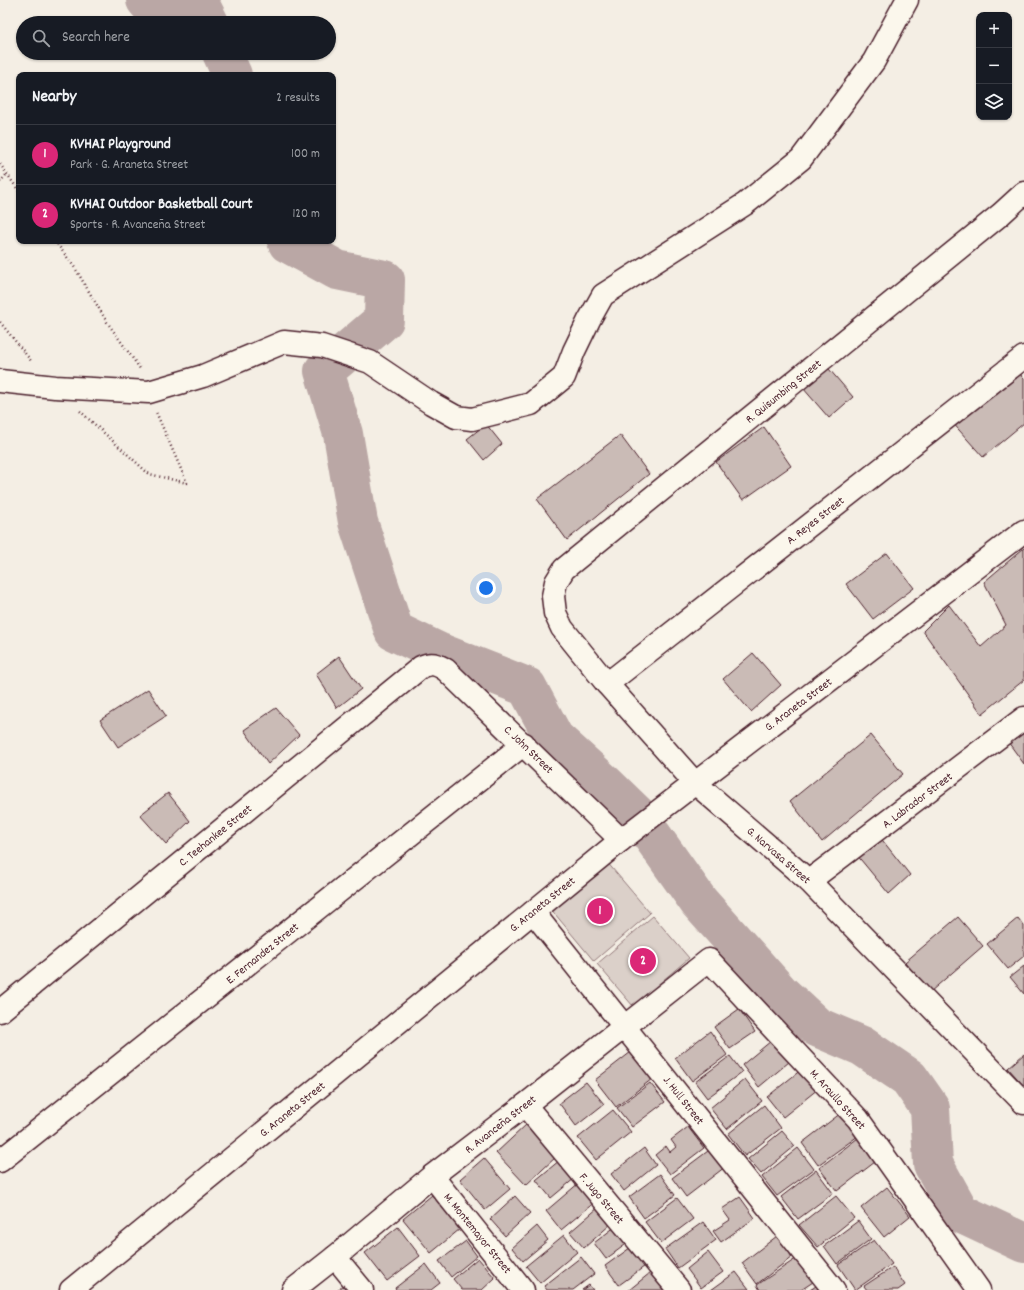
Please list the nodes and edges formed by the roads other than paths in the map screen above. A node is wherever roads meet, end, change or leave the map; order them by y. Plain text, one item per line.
1 (907, 0) edge
2 (1024, 193) edge
3 (1024, 357) edge
4 (0, 380) edge
5 (1024, 531) edge
6 (554, 596) joint
7 (433, 663) joint
8 (606, 684) junction
9 (1024, 718) edge
10 (524, 744) junction
11 (695, 782) junction
12 (621, 840) junction
13 (809, 882) junction
14 (533, 912) junction
15 (709, 960) joint
16 (0, 1012) edge
17 (625, 1026) junction
18 (1024, 1103) edge
19 (525, 1105) junction
20 (0, 1161) edge
21 (432, 1176) junction
22 (335, 1257) junction
23 (71, 1290) edge
24 (293, 1290) edge
25 (362, 1290) edge
26 (523, 1290) edge
27 (679, 1290) edge
28 (834, 1290) edge
29 (978, 1290) edge

1 - 4 street
2 - 6 street, R. Quisumbing Street
3 - 8 street, A. Reyes Street
5 - 11 street, G. Araneta Street
6 - 8 street, G. Narvasa Street
7 - 10 street, C. John Street
7 - 16 street, C. Teehankee Street
8 - 11 street, G. Narvasa Street
9 - 13 street, A. Labrador Street
10 - 12 street, C. John Street
10 - 20 street, E. Fernandez Street
11 - 12 street, G. Araneta Street
11 - 13 street, G. Narvasa Street
12 - 14 street, G. Araneta Street
13 - 18 street, G. Narvasa Street
14 - 17 street, J. Hull Street
14 - 23 street, G. Araneta Street
15 - 17 street, R. Avanceña Street
15 - 29 street, M. Araullo Street
17 - 19 street, R. Avanceña Street
17 - 28 street, J. Hull Street
19 - 21 street, R. Avanceña Street
19 - 27 street, F. Jugo Street
21 - 22 street, R. Avanceña Street
21 - 26 street, M. Montemayor Street
22 - 24 street, R. Avanceña Street
22 - 25 street

